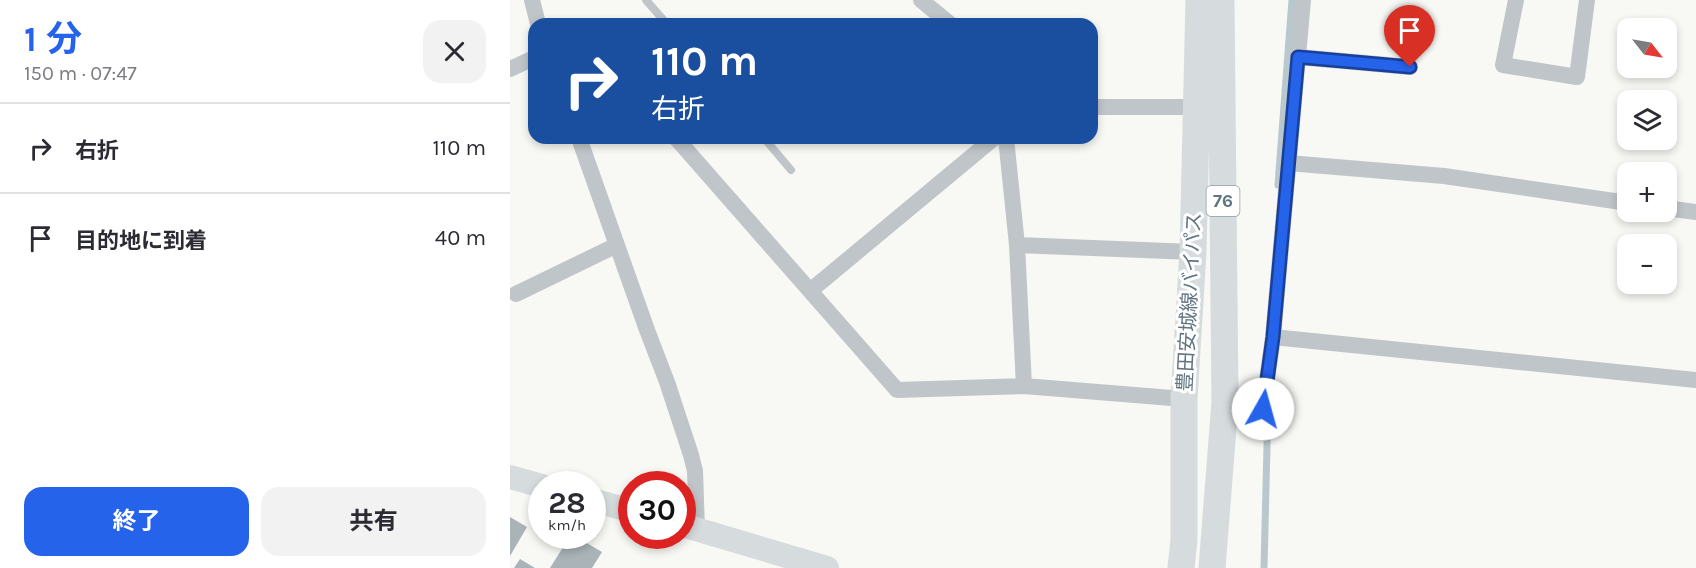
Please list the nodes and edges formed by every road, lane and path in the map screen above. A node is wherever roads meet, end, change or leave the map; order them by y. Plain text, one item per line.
1 (532, 0) edge
2 (646, 0) edge
3 (921, 0) edge
4 (1199, 0) edge
5 (1221, 0) edge
6 (1303, 0) edge
7 (1516, 0) edge
8 (1587, 0) edge
9 (536, 18) edge
10 (662, 18) edge
11 (943, 18) edge
12 (1298, 57) junction
13 (528, 61) edge
14 (1410, 67) dead end
15 (510, 69) edge
16 (1098, 107) edge
17 (1197, 107) junction
18 (581, 144) edge
19 (681, 144) edge
20 (769, 144) edge
21 (987, 144) edge
22 (1007, 144) edge
23 (1288, 163) junction
24 (791, 170) dead end
25 (1617, 200) edge
26 (1677, 209) edge
27 (1696, 212) edge
28 (617, 245) junction
29 (1017, 245) junction
30 (1193, 252) junction
31 (810, 291) junction
32 (516, 294) dead end
33 (1273, 337) junction
34 (1696, 380) edge
35 (1024, 386) junction
36 (1184, 399) junction
37 (1225, 402) junction
38 (695, 471) edge
39 (510, 477) edge
40 (528, 482) edge
41 (696, 529) edge
42 (827, 568) edge
43 (1181, 568) edge
44 (1212, 568) edge

1 - 9 street
2 - 10 lane
3 - 11 street
4 - 17 main road, 豊田安城線バイパス / 76
5 - 37 main road, 豊田安城線バイパス / 76
6 - 12 street
7 - 8 street
12 - 14 street
12 - 23 street
13 - 15 street
16 - 17 street
17 - 30 main road, 豊田安城線バイパス / 76
18 - 28 street
19 - 31 street
20 - 24 lane
21 - 31 street
22 - 29 street
23 - 25 street
23 - 33 street
26 - 27 street
28 - 32 street
28 - 38 street
29 - 30 street
29 - 35 street
30 - 36 main road, 豊田安城線バイパス / 76
31 - 35 street
33 - 34 street
33 - 37 street
35 - 36 street
36 - 43 main road, 豊田安城線バイパス / 76
37 - 44 main road, 豊田安城線バイパス / 76
39 - 40 street
41 - 42 street

